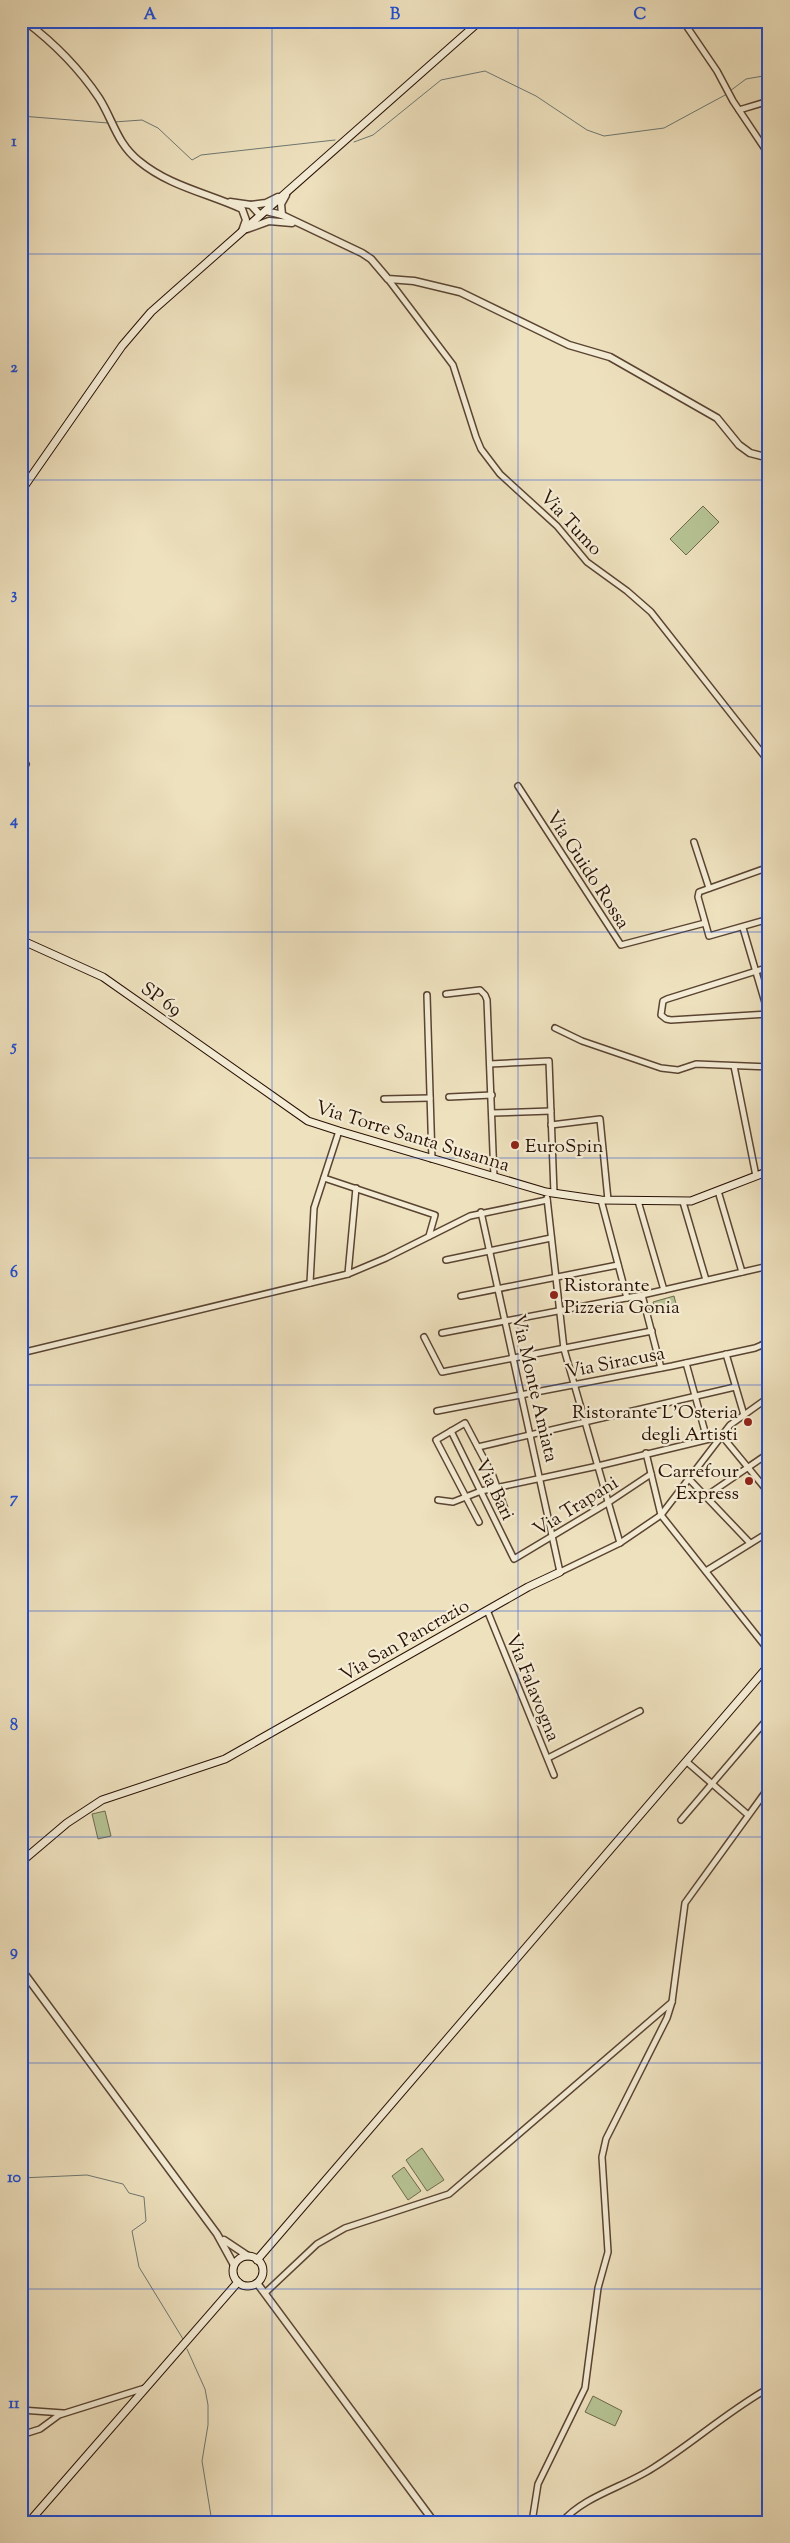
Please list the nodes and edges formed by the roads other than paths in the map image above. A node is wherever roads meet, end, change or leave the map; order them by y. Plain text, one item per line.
1 (25, 21) edge
2 (480, 21) edge
3 (683, 21) edge
4 (769, 101) edge
5 (739, 110) junction
6 (769, 155) edge
7 (287, 191) junction
8 (225, 201) junction
9 (251, 204) junction
10 (242, 209) junction
11 (263, 213) junction
12 (280, 218) junction
13 (242, 232) junction
14 (388, 279) junction
15 (769, 458) edge
16 (21, 491) edge
17 (769, 762) edge
18 (518, 786) dead end
19 (694, 842) dead end
20 (769, 867) edge
21 (709, 888) junction
22 (769, 919) edge
23 (705, 923) junction
24 (743, 928) junction
25 (21, 940) edge
26 (769, 967) edge
27 (755, 971) junction
28 (446, 994) dead end
29 (427, 995) dead end
30 (768, 1014) edge
31 (555, 1028) dead end
32 (490, 1064) junction
33 (734, 1066) junction
34 (769, 1067) edge
35 (492, 1095) junction
36 (449, 1097) dead end
37 (430, 1098) junction
38 (275, 1099) joint
39 (384, 1099) dead end
40 (551, 1111) junction
41 (492, 1113) junction
42 (551, 1125) junction
43 (339, 1132) junction
44 (432, 1159) junction
45 (769, 1171) edge
46 (756, 1176) junction
47 (494, 1177) junction
48 (324, 1178) junction
49 (356, 1188) junction
50 (718, 1191) junction
51 (552, 1195) junction
52 (605, 1200) junction
53 (638, 1201) junction
54 (683, 1202) junction
55 (481, 1212) junction
56 (428, 1236) junction
57 (551, 1238) junction
58 (490, 1251) junction
59 (446, 1260) dead end
60 (618, 1264) junction
61 (769, 1266) edge
62 (742, 1272) junction
63 (348, 1274) junction
64 (555, 1278) junction
65 (706, 1280) junction
66 (310, 1282) junction
67 (498, 1290) junction
68 (664, 1290) junction
69 (642, 1295) junction
70 (461, 1296) dead end
71 (627, 1298) junction
72 (558, 1311) junction
73 (505, 1321) junction
74 (652, 1331) junction
75 (442, 1333) dead end
76 (424, 1337) dead end
77 (766, 1343) edge
78 (564, 1349) junction
79 (21, 1353) edge
80 (726, 1354) junction
81 (514, 1359) junction
82 (769, 1362) edge
83 (686, 1363) junction
84 (661, 1368) junction
85 (574, 1385) junction
86 (736, 1387) junction
87 (522, 1395) junction
88 (695, 1397) junction
89 (769, 1397) edge
90 (437, 1411) dead end
91 (744, 1415) junction
92 (585, 1422) junction
93 (451, 1431) junction
94 (531, 1435) junction
95 (722, 1436) junction
96 (707, 1439) junction
97 (478, 1447) junction
98 (769, 1452) edge
99 (646, 1453) junction
100 (598, 1466) junction
101 (748, 1467) junction
102 (651, 1474) junction
103 (689, 1478) junction
104 (541, 1479) junction
105 (496, 1488) junction
106 (481, 1491) junction
107 (769, 1493) edge
108 (466, 1496) junction
109 (706, 1496) junction
110 (438, 1500) dead end
111 (609, 1502) junction
112 (505, 1509) dead end
113 (661, 1515) junction
114 (479, 1522) dead end
115 (769, 1532) edge
116 (553, 1536) junction
117 (620, 1542) junction
118 (750, 1543) junction
119 (514, 1559) joint
120 (706, 1571) junction
121 (560, 1572) junction
122 (487, 1610) junction
123 (769, 1651) edge
124 (769, 1665) edge
125 (640, 1711) dead end
126 (769, 1717) edge
127 (548, 1758) junction
128 (688, 1762) junction
129 (554, 1775) dead end
130 (712, 1784) junction
131 (769, 1787) edge
132 (747, 1814) junction
133 (681, 1820) dead end
134 (21, 1862) edge
135 (21, 1969) edge
136 (672, 2002) junction
137 (217, 2234) junction
138 (248, 2256) junction
139 (258, 2260) junction
140 (234, 2265) junction
141 (238, 2282) junction
142 (257, 2283) junction
143 (264, 2293) junction
144 (146, 2388) junction
145 (769, 2388) edge
146 (21, 2410) edge
147 (64, 2413) junction
148 (21, 2435) edge
149 (29, 2522) edge
150 (434, 2522) edge
151 (532, 2522) edge
152 (562, 2522) edge

1 - 8 street
2 - 7 main road
3 - 5 street
4 - 5 street
5 - 6 street
7 - 9 street
7 - 11 main road
7 - 12 street
8 - 9 street
8 - 10 street
9 - 11 street
10 - 11 street
10 - 13 street
11 - 12 street
11 - 13 main road
12 - 13 street
12 - 14 street
13 - 16 main road
14 - 15 street
14 - 17 street, Via Tumo
18 - 23 street, Via Guido Rossa
19 - 21 street
20 - 21 street
21 - 23 street
22 - 24 street
23 - 24 street
24 - 27 street
25 - 38 main road, SP 69
26 - 27 street
27 - 30 street
27 - 30 street
28 - 32 street
29 - 37 street
31 - 33 street
32 - 35 street
32 - 40 street
33 - 34 street
33 - 46 street
35 - 36 street
35 - 41 street
37 - 39 street
37 - 44 street
38 - 43 main road, Via Torre Santa Susanna
40 - 41 street
40 - 42 street
41 - 47 street
42 - 51 street
42 - 52 street
43 - 44 main road, Via Torre Santa Susanna
43 - 48 street
44 - 47 main road, Via Torre Santa Susanna
45 - 46 main road, Via Torre Santa Susanna
46 - 50 main road, Via Torre Santa Susanna
47 - 51 main road, Via Torre Santa Susanna
48 - 49 street
48 - 66 street
49 - 56 street
49 - 63 street
50 - 54 main road, Via Torre Santa Susanna
50 - 62 street
51 - 52 main road, Via Torre Santa Susanna
51 - 55 street
51 - 57 street
52 - 53 main road, Via Torre Santa Susanna
52 - 60 street
53 - 54 main road, Via Torre Santa Susanna
53 - 68 street
54 - 65 street
55 - 56 street
55 - 58 street, Via Monte Amiata
56 - 63 street
57 - 58 street
57 - 64 street
58 - 59 street
58 - 67 street, Via Monte Amiata
60 - 64 street
60 - 71 street
61 - 62 street
62 - 65 street
63 - 66 street
64 - 67 street
64 - 72 street
65 - 68 street
66 - 79 street
67 - 70 street
67 - 73 street, Via Monte Amiata
68 - 69 street
69 - 71 street
69 - 74 street
71 - 72 street
72 - 73 street
72 - 78 street
73 - 75 street
73 - 81 street, Via Monte Amiata
74 - 78 street
74 - 84 street
76 - 81 street
77 - 80 street, Via Siracusa
77 - 82 street
78 - 81 street
78 - 85 street
80 - 83 street, Via Siracusa
80 - 86 street
81 - 87 street, Via Monte Amiata
83 - 84 street, Via Siracusa
83 - 88 street
84 - 85 street, Via Siracusa
85 - 87 street, Via Siracusa
85 - 92 street
86 - 88 street
86 - 91 street
87 - 90 street, Via Siracusa
87 - 94 street, Via Monte Amiata
88 - 92 street
88 - 96 street
89 - 91 street, Via San Pancrazio
91 - 95 street, Via San Pancrazio
92 - 94 street
92 - 100 street
93 - 97 street, Via Bari
93 - 106 street, Via Bari
93 - 108 street, Via Bari
94 - 97 street
94 - 104 street, Via Monte Amiata
95 - 96 street
95 - 101 street
95 - 103 street, Via San Pancrazio
96 - 99 street
97 - 105 street, Via Bari
98 - 101 street
99 - 100 street
99 - 102 street
100 - 104 street
100 - 111 street
101 - 107 street
101 - 109 street
102 - 111 street, Via Trapani
102 - 113 street
103 - 109 street
103 - 113 street, Via San Pancrazio
104 - 105 street
104 - 116 street, Via Monte Amiata
105 - 106 street
105 - 112 street, Via Bari
106 - 108 street
106 - 119 street, Via Bari
108 - 110 street
108 - 114 street, Via Bari
109 - 118 street
111 - 116 street, Via Trapani
111 - 117 street
113 - 117 street, Via San Pancrazio
113 - 120 street
115 - 118 street
116 - 119 street, Via Trapani
116 - 121 street, Via Monte Amiata
117 - 121 street, Via San Pancrazio
118 - 120 street
120 - 123 street
121 - 122 main road, Via San Pancrazio
122 - 127 street, Via Falavogna
122 - 134 main road, Via San Pancrazio
124 - 128 main road
125 - 127 street
126 - 130 street
127 - 129 street, Via Falavogna
128 - 130 street
128 - 139 main road
130 - 132 street
130 - 133 street
131 - 132 street
132 - 136 street
135 - 137 street
136 - 143 street
136 - 151 street
137 - 138 street
137 - 140 street
138 - 139 main road
138 - 140 main road
139 - 142 main road
140 - 141 main road
141 - 142 main road
141 - 144 main road
142 - 143 street
143 - 150 street
144 - 147 street
144 - 149 main road
145 - 152 street
146 - 147 street
147 - 148 street

